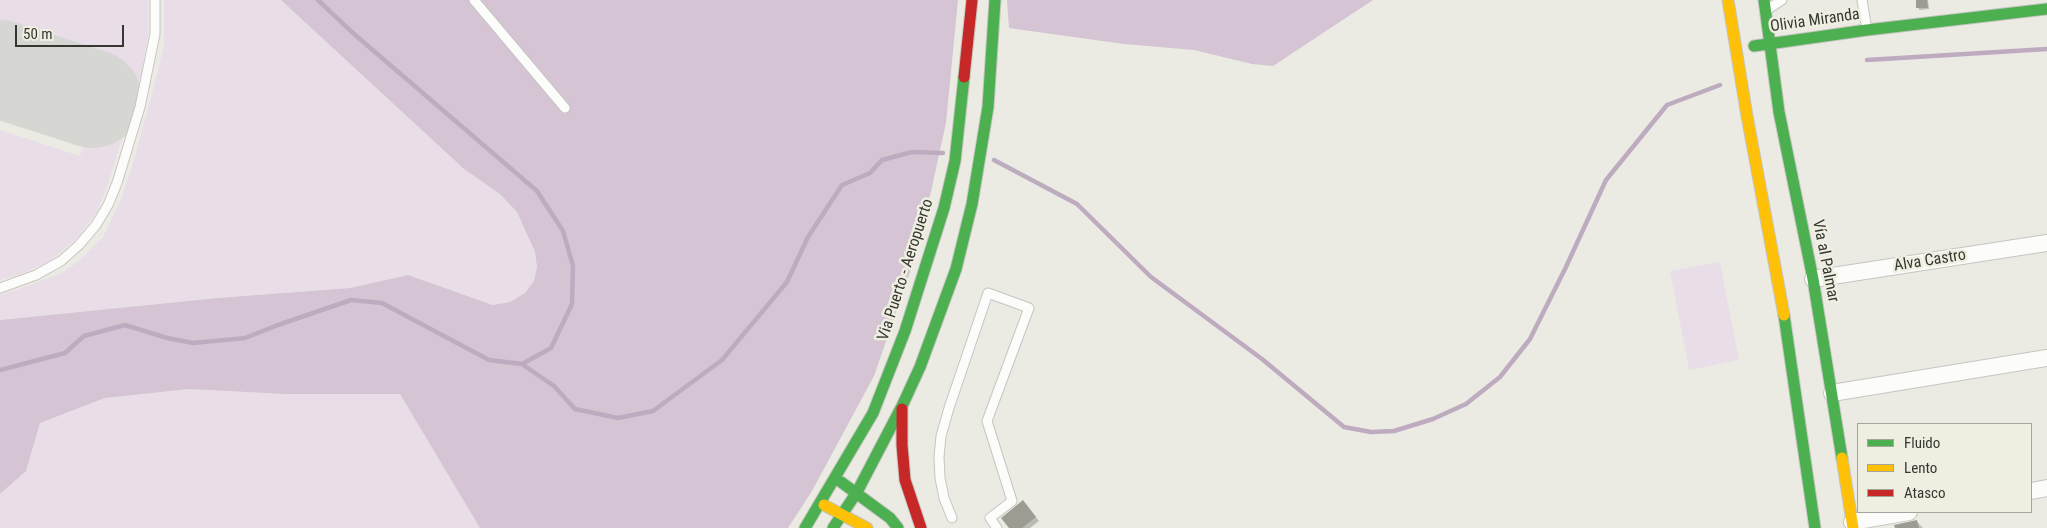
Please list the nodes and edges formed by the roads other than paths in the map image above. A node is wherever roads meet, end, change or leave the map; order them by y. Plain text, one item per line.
1 (155, 0) edge
2 (474, 0) edge
3 (972, 0) edge
4 (995, 0) edge
5 (1728, 0) edge
6 (1782, 0) edge
7 (1862, 0) edge
8 (1765, 5) edge
9 (2047, 9) edge
10 (1867, 30) junction
11 (1770, 44) junction
12 (1736, 48) junction
13 (565, 108) dead end
14 (2047, 243) edge
15 (1813, 279) junction
16 (0, 288) edge
17 (2047, 358) edge
18 (1832, 393) junction
19 (902, 404) junction
20 (836, 479) junction
21 (2047, 488) edge
22 (2032, 491) edge
23 (857, 492) junction
24 (821, 503) junction
25 (1905, 513) edge
26 (841, 516) junction
27 (952, 518) dead end
28 (1853, 525) edge
29 (805, 528) edge
30 (833, 528) edge
31 (867, 528) edge
32 (898, 528) edge
33 (921, 528) edge
34 (997, 528) edge
35 (1815, 528) edge

1 - 16 lane
2 - 13 lane
3 - 20 main road, Via Puerto - Aeropuerto
4 - 19 main road
5 - 12 main road
6 - 8 lane
7 - 10 lane
8 - 11 main road, Vía al Palmar
9 - 10 main road, Olivia Miranda
10 - 11 main road, Olivia Miranda
11 - 12 main road, Olivia Miranda
11 - 15 main road, Vía al Palmar
12 - 35 main road
14 - 15 street, Alva Castro
15 - 18 main road, Vía al Palmar
17 - 18 street
18 - 28 main road, Vía al Palmar
19 - 23 main road
19 - 33 main road
20 - 23 main road
20 - 24 main road, Via Puerto - Aeropuerto
21 - 22 street
23 - 26 main road
23 - 32 main road
24 - 26 main road
24 - 29 main road, Via Puerto - Aeropuerto
25 - 28 street
26 - 30 main road
26 - 31 main road
27 - 34 lane

